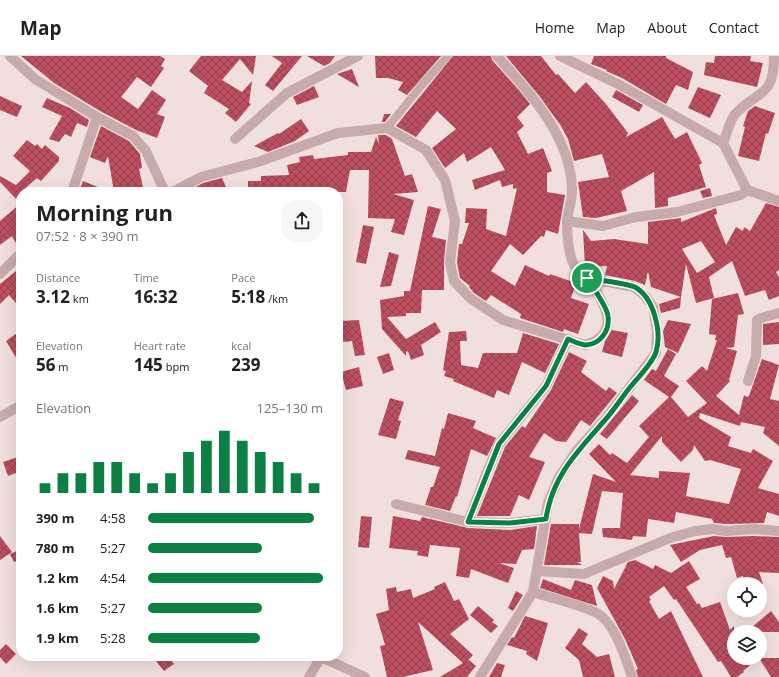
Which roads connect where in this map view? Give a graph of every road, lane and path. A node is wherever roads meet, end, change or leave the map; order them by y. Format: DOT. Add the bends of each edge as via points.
graph roads {
  1 [pos="10,56"];
  2 [pos="358,56"];
  3 [pos="448,56"];
  4 [pos="497,56"];
  5 [pos="560,56"];
  6 [pos="774,56"];
  7 [pos="97,117"];
  8 [pos="387,128"];
  9 [pos="235,139"];
  10 [pos="723,143"];
  11 [pos="74,187"];
  12 [pos="163,187"];
  13 [pos="182,187"];
  14 [pos="747,190"];
  15 [pos="779,202"];
  16 [pos="567,221"];
  17 [pos="16,258"];
  18 [pos="0,274"];
  19 [pos="587,278"];
  20 [pos="779,314"];
  21 [pos="568,339"];
  22 [pos="748,381"];
  23 [pos="16,408"];
  24 [pos="0,417"];
  25 [pos="396,504"];
  26 [pos="546,519"];
  27 [pos="468,522"];
  28 [pos="779,530"];
  29 [pos="537,571"];
  30 [pos="533,592"];
  31 [pos="319,661"];
  32 [pos="330,661"];
  33 [pos="310,677"];
  34 [pos="365,677"];
  35 [pos="480,677"];
  36 [pos="632,677"];
  1 -- 7 [label="street" via="35,79"];
  2 -- 9 [label="street" via="287,94"];
  3 -- 8 [label="street"];
  4 -- 16 [label="street" via="546,117 561,142 569,162 572,191"];
  5 -- 10 [label="street" via="620,85"];
  6 -- 10 [label="street" via="771,83 764,92 736,113"];
  7 -- 11 [label="street"];
  7 -- 12 [label="street" via="133,136 146,151"];
  8 -- 13 [label="street" via="338,133 258,162 201,177"];
  8 -- 21 [label="street" via="426,150 446,180 455,221 450,262 454,281 470,298 503,320"];
  10 -- 14 [label="street"];
  14 -- 15 [label="street"];
  14 -- 16 [label="street" via="741,195 676,212 636,217 603,226"];
  16 -- 19 [label="street" via="573,264"];
  17 -- 18 [label="street"];
  19 -- 21 [label="street" via="608,315 608,326 602,338 595,342 585,345"];
  19 -- 26 [label="street" via="634,287 645,296 653,307 657,331 656,352 606,418 577,450 559,477 548,503"];
  20 -- 22 [label="street" via="757,320 756,356"];
  21 -- 27 [label="street" via="546,386 499,444"];
  23 -- 24 [label="street"];
  25 -- 27 [label="street"];
  26 -- 27 [label="street" via="510,523"];
  26 -- 29 [label="street"];
  28 -- 29 [label="street" via="695,531 670,538 584,574"];
  29 -- 30 [label="street"];
  30 -- 35 [label="street"];
  30 -- 36 [label="street" via="599,614 614,631"];
  31 -- 33 [label="street"];
  32 -- 34 [label="street"];
}
